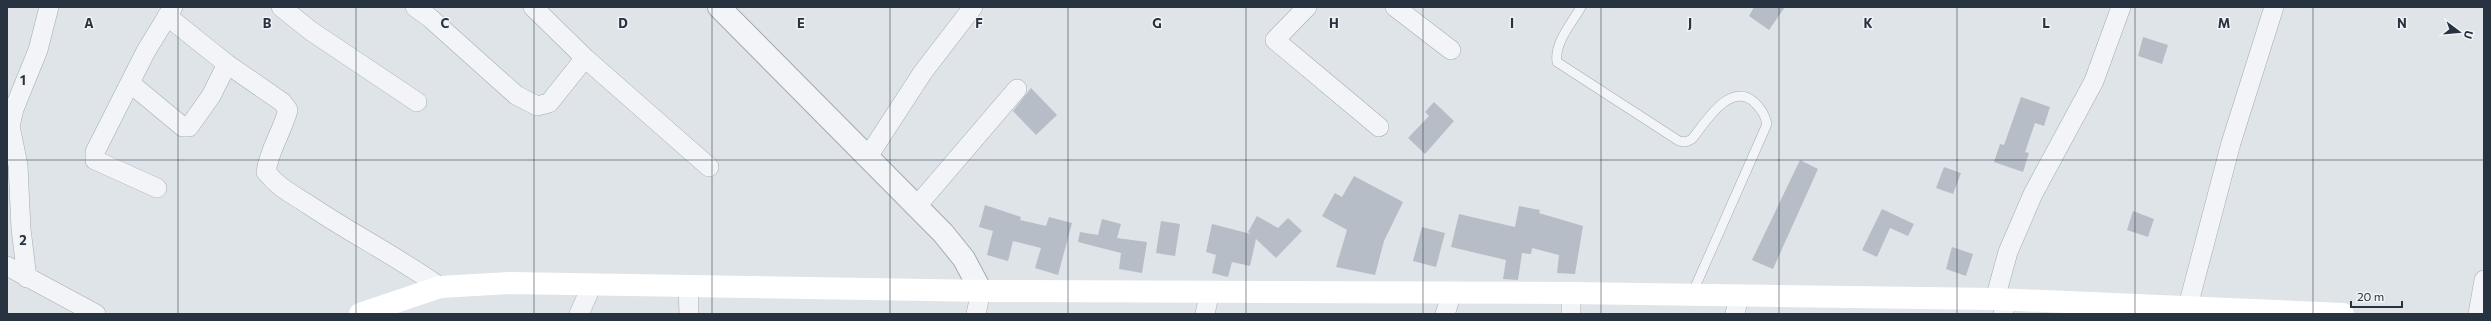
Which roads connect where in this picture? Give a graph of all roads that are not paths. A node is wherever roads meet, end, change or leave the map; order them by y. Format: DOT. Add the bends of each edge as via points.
graph roads {
  1 [pos="49,7"];
  2 [pos="281,7"];
  3 [pos="415,7"];
  4 [pos="533,7"];
  5 [pos="719,7"];
  6 [pos="973,7"];
  7 [pos="1308,7"];
  8 [pos="1395,7"];
  9 [pos="1581,7"];
  10 [pos="2121,7"];
  11 [pos="2274,7"];
  12 [pos="170,12"];
  13 [pos="1452,50"];
  14 [pos="585,58"];
  15 [pos="227,64"];
  16 [pos="130,83"];
  17 [pos="1017,89"];
  18 [pos="417,102"];
  19 [pos="1379,127"];
  20 [pos="867,158"];
  21 [pos="709,167"];
  22 [pos="157,188"];
  23 [pos="916,207"];
  24 [pos="7,266"];
  25 [pos="27,278"];
  26 [pos="2484,280"];
  27 [pos="592,285"];
  28 [pos="688,286"];
  29 [pos="440,287"];
  30 [pos="981,291"];
  31 [pos="1210,292"];
  32 [pos="1571,292"];
  33 [pos="1452,293"];
  34 [pos="1692,294"];
  35 [pos="1737,304"];
  36 [pos="2002,304"];
  37 [pos="2188,306"];
  38 [pos="2329,313"];
  39 [pos="96,314"];
  40 [pos="360,314"];
  41 [pos="580,314"];
  42 [pos="690,314"];
  43 [pos="976,314"];
  44 [pos="1205,314"];
  45 [pos="1445,314"];
  46 [pos="1571,314"];
  47 [pos="2478,314"];
  1 -- 25 [label="street" via="38,50 10,126 18,165"];
  2 -- 18 [label="street" via="311,31"];
  3 -- 14 [label="street" via="516,95 538,106 549,103"];
  4 -- 14 [label="street"];
  5 -- 20 [label="street"];
  6 -- 20 [label="street" via="922,72"];
  7 -- 19 [label="street" via="1275,40"];
  8 -- 13 [label="street"];
  9 -- 34 [label="lane" via="1559,44 1557,62 1679,141 1686,142 1692,139 1726,99 1738,96 1749,98 1764,113 1767,124"];
  10 -- 36 [label="street" via="2094,81 2033,194 2008,252"];
  11 -- 37 [label="street" via="2233,136"];
  12 -- 15 [label="street"];
  12 -- 16 [label="street"];
  14 -- 21 [label="street"];
  15 -- 16 [label="street" via="211,96 189,127 183,127"];
  15 -- 29 [label="street" via="282,102 288,110 283,128 267,161 266,172 278,186 342,227 400,259"];
  16 -- 22 [label="street" via="95,152 95,158"];
  17 -- 23 [label="street"];
  20 -- 23 [label="street"];
  23 -- 30 [label="street" via="964,259"];
  24 -- 25 [label="street"];
  25 -- 39 [label="street"];
  26 -- 47 [label="street"];
  27 -- 28 [label="main road"];
  27 -- 29 [label="main road" via="510,283"];
  27 -- 41 [label="street"];
  28 -- 30 [label="main road"];
  28 -- 42 [label="street"];
  29 -- 40 [label="main road"];
  30 -- 31 [label="main road"];
  30 -- 43 [label="street"];
  31 -- 33 [label="main road"];
  31 -- 44 [label="street"];
  32 -- 33 [label="main road"];
  32 -- 34 [label="main road"];
  32 -- 46 [label="street"];
  33 -- 45 [label="street"];
  34 -- 35 [label="main road"];
  35 -- 36 [label="main road"];
  36 -- 37 [label="main road"];
  37 -- 38 [label="main road"];
}
